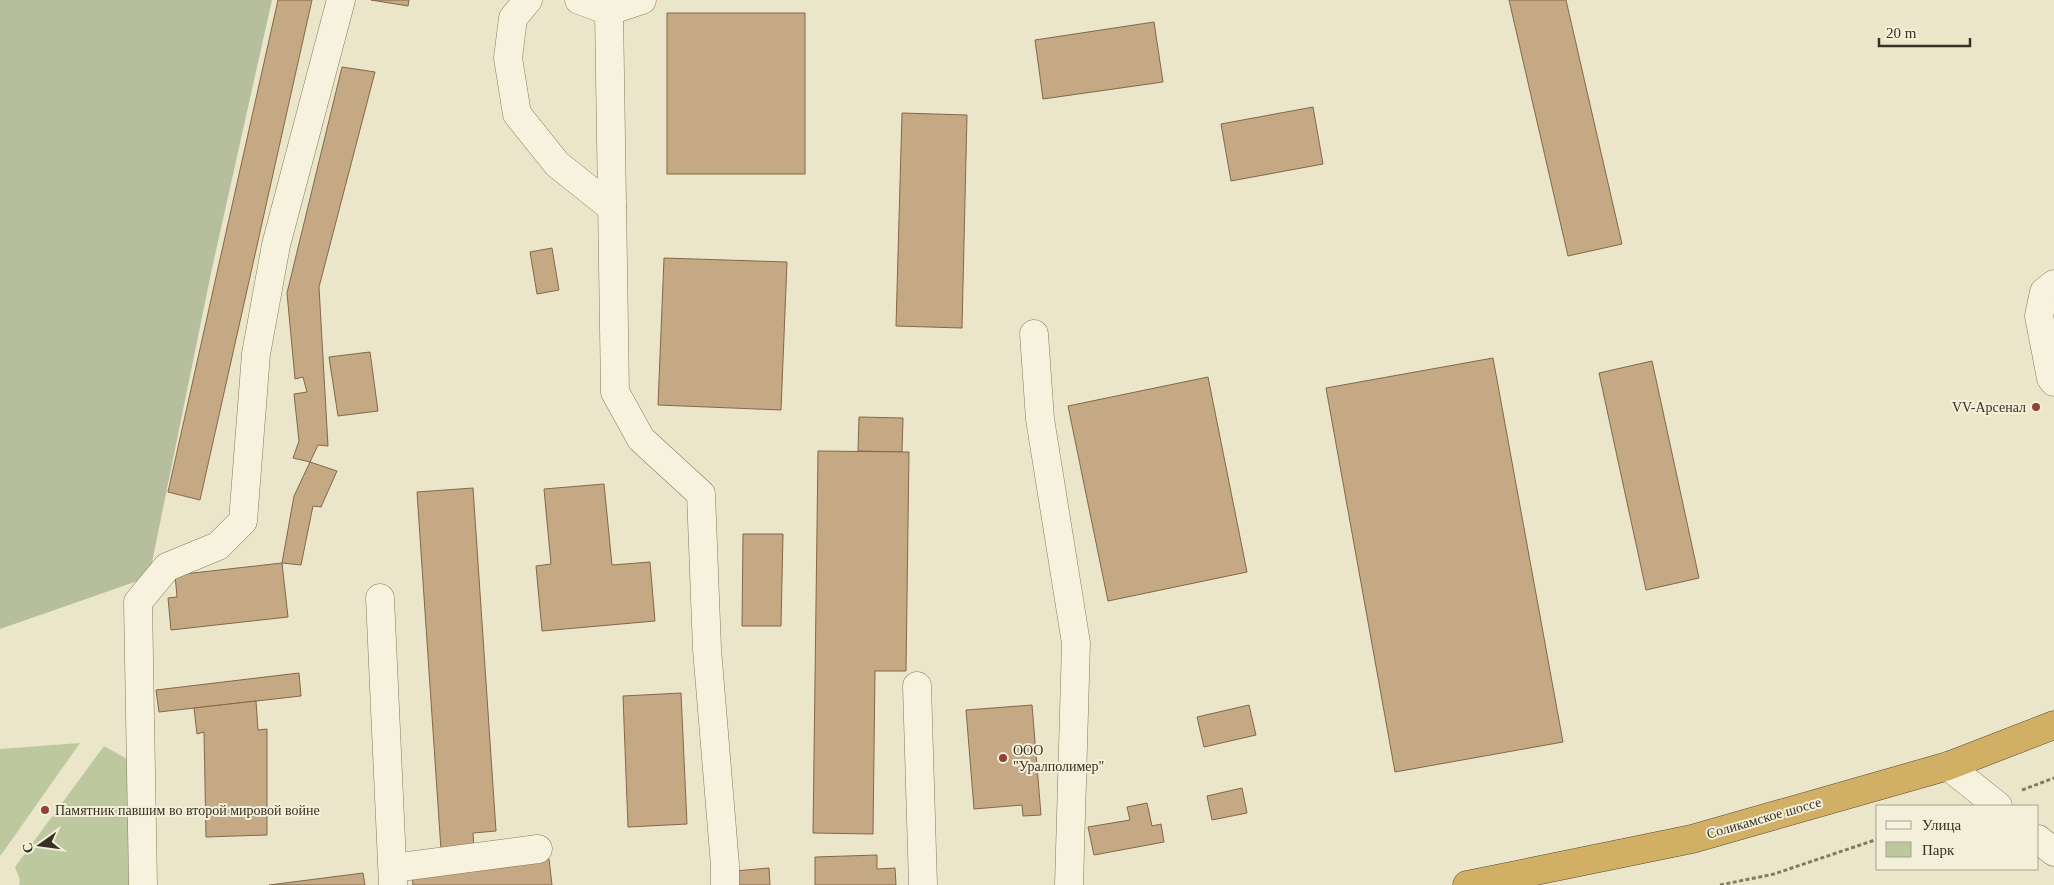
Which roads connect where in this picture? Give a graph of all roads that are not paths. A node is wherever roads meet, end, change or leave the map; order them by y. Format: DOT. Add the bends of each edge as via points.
graph roads {
  1 [pos="341,0"];
  2 [pos="528,0"];
  3 [pos="579,0"];
  4 [pos="642,0"];
  5 [pos="609,11"];
  6 [pos="612,208"];
  7 [pos="2054,284"];
  8 [pos="1034,334"];
  9 [pos="2054,382"];
  10 [pos="380,598"];
  11 [pos="917,686"];
  12 [pos="2054,725"];
  13 [pos="1948,766"];
  14 [pos="1997,805"];
  15 [pos="2039,840"];
  16 [pos="538,849"];
  17 [pos="2054,852"];
  18 [pos="393,876"];
  19 [pos="143,885"];
  20 [pos="725,885"];
  21 [pos="923,885"];
  22 [pos="1070,885"];
  23 [pos="1467,885"];
  1 -- 19 [label="lane" via="273,264 256,354 243,520 218,546 166,566 138,602"];
  2 -- 6 [label="lane" via="512,18 508,58 517,114 557,164"];
  3 -- 5 [label="lane"];
  4 -- 5 [label="lane"];
  5 -- 6 [label="lane"];
  6 -- 20 [label="lane" via="615,392 641,439 701,494 707,649"];
  7 -- 9 [label="lane" via="2044,292 2039,316"];
  8 -- 22 [label="lane" via="1040,419 1076,643"];
  10 -- 18 [label="lane"];
  11 -- 21 [label="lane"];
  12 -- 13 [label="highway, Соликамское шоссе"];
  13 -- 14 [label="lane"];
  13 -- 23 [label="highway, Соликамское шоссе" via="1692,839"];
  15 -- 17 [label="lane"];
  16 -- 18 [label="lane"];
}
